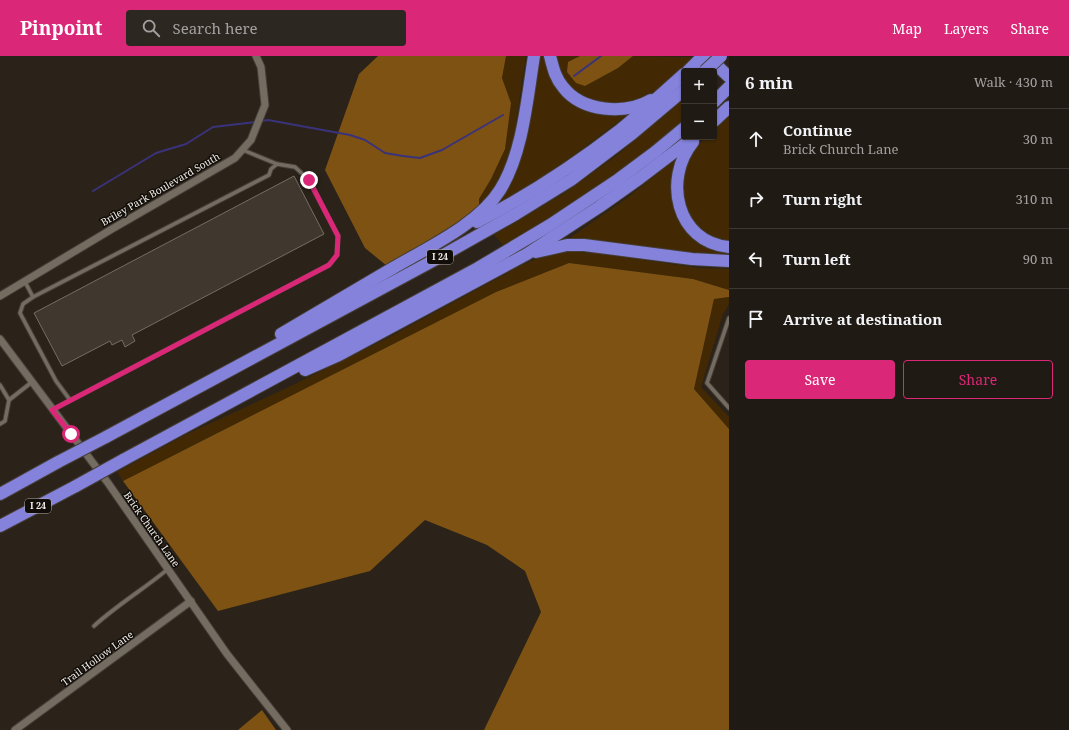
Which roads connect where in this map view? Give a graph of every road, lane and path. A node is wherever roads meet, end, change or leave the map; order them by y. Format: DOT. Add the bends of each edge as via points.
graph roads {
  1 [pos="256,56"];
  2 [pos="534,56"];
  3 [pos="550,56"];
  4 [pos="703,56"];
  5 [pos="707,56"];
  6 [pos="721,56"];
  7 [pos="726,56"];
  8 [pos="729,58"];
  9 [pos="691,68"];
  10 [pos="708,68"];
  11 [pos="681,77"];
  12 [pos="729,77"];
  13 [pos="729,87"];
  14 [pos="665,91"];
  15 [pos="681,93"];
  16 [pos="717,99"];
  17 [pos="729,107"];
  18 [pos="717,118"];
  19 [pos="681,130"];
  20 [pos="690,140"];
  21 [pos="696,140"];
  22 [pos="243,150"];
  23 [pos="277,164"];
  24 [pos="431,246"];
  25 [pos="729,248"];
  26 [pos="527,254"];
  27 [pos="729,261"];
  28 [pos="25,281"];
  29 [pos="0,296"];
  30 [pos="33,297"];
  31 [pos="729,318"];
  32 [pos="0,339"];
  33 [pos="32,382"];
  34 [pos="0,385"];
  35 [pos="5,394"];
  36 [pos="0,397"];
  37 [pos="178,398"];
  38 [pos="9,400"];
  39 [pos="70,400"];
  40 [pos="729,408"];
  41 [pos="52,410"];
  42 [pos="216,410"];
  43 [pos="0,424"];
  44 [pos="0,494"];
  45 [pos="0,526"];
  46 [pos="168,569"];
  47 [pos="191,601"];
  48 [pos="94,626"];
  49 [pos="15,730"];
  50 [pos="287,730"];
  1 -- 22 [label="street, Briley Park Boulevard South" via="261,67 265,105 251,140"];
  2 -- 24 [label="highway" via="519,143 500,190 479,214"];
  3 -- 14 [label="highway" via="554,74 563,88 577,100 594,107 627,109 644,104"];
  4 -- 9 [label="highway"];
  5 -- 12 [label="highway"];
  6 -- 10 [label="highway, bridge"];
  7 -- 8 [label="highway"];
  11 -- 14 [label="highway"];
  13 -- 16 [label="highway"];
  14 -- 24 [label="highway" via="619,131 554,177 510,204"];
  15 -- 37 [label="highway, I 24" via="634,133 583,171 516,214"];
  17 -- 18 [label="highway"];
  19 -- 42 [label="highway, I 24" via="616,181 550,226 478,268"];
  20 -- 26 [label="highway" via="605,203"];
  21 -- 25 [label="highway" via="680,165 677,183 678,202 686,222 693,231 714,244"];
  22 -- 23 [label="lane"];
  22 -- 28 [label="street, Briley Park Boulevard South" via="235,158"];
  23 -- 30 [label="lane" via="270,175"];
  23 -- 39 [label="lane" via="295,167 309,180 338,236 337,255 329,265"];
  24 -- 37 [label="highway" via="235,360"];
  26 -- 27 [label="highway" via="566,245 584,245 692,259"];
  26 -- 42 [label="highway" via="339,355"];
  28 -- 29 [label="street, Briley Park Boulevard South"];
  28 -- 30 [label="lane"];
  30 -- 39 [label="lane" via="23,304 20,313 56,381"];
  31 -- 40 [label="lane" via="707,383"];
  32 -- 33 [label="street, Brick Church Lane"];
  33 -- 38 [label="lane"];
  33 -- 41 [label="street, Brick Church Lane"];
  34 -- 35 [label="lane"];
  35 -- 36 [label="lane"];
  35 -- 38 [label="lane"];
  37 -- 44 [label="highway, I 24, bridge"];
  38 -- 43 [label="lane" via="5,421"];
  39 -- 41 [label="lane"];
  41 -- 46 [label="street, Brick Church Lane" via="108,483"];
  42 -- 45 [label="highway, I 24, bridge"];
  46 -- 47 [label="street, Brick Church Lane"];
  46 -- 48 [label="lane"];
  47 -- 49 [label="street, Trail Hollow Lane"];
  47 -- 50 [label="street, Brick Church Lane" via="227,654"];
}
